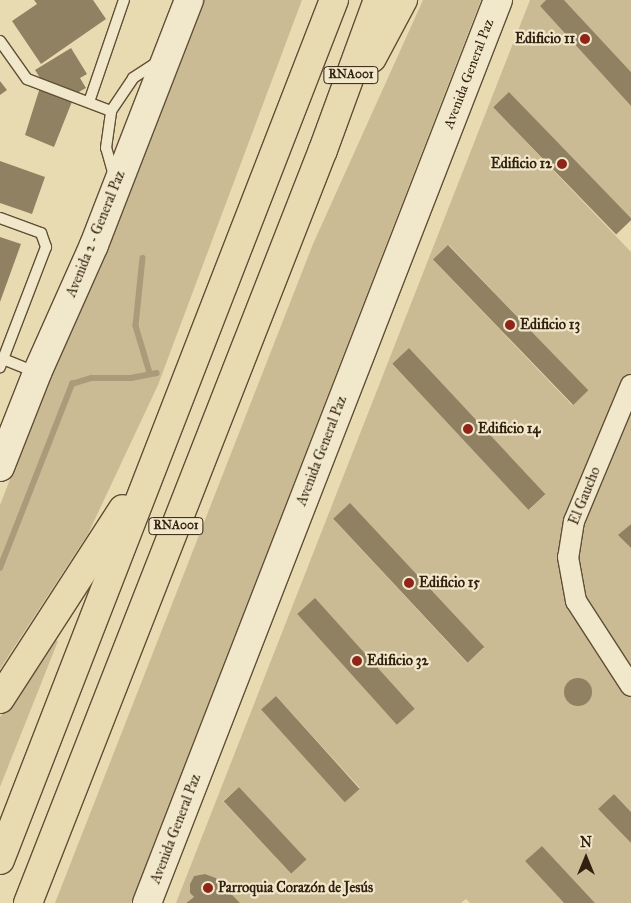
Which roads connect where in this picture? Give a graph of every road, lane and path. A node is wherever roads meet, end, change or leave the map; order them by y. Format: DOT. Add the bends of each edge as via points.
graph roads {
  1 [pos="124,0"];
  2 [pos="189,0"];
  3 [pos="334,0"];
  4 [pos="378,0"];
  5 [pos="403,0"];
  6 [pos="498,0"];
  7 [pos="0,41"];
  8 [pos="166,58"];
  9 [pos="89,102"];
  10 [pos="111,111"];
  11 [pos="323,150"];
  12 [pos="118,185"];
  13 [pos="0,218"];
  14 [pos="2,363"];
  15 [pos="37,373"];
  16 [pos="631,385"];
  17 [pos="158,453"];
  18 [pos="0,467"];
  19 [pos="631,686"];
  20 [pos="0,699"];
  21 [pos="0,860"];
  22 [pos="28,903"];
  23 [pos="147,903"];
  1 -- 9 [label="lane"];
  2 -- 8 [label="street, Avenida 2 - General Paz"];
  3 -- 17 [label="highway, RNA001"];
  4 -- 11 [label="highway, RNA001"];
  5 -- 11 [label="highway"];
  6 -- 23 [label="street, Avenida General Paz"];
  7 -- 9 [label="lane" via="27,79"];
  8 -- 10 [label="lane" via="133,78"];
  8 -- 12 [label="street, Avenida 2 - General Paz"];
  9 -- 10 [label="lane"];
  10 -- 12 [label="lane" via="106,148"];
  11 -- 22 [label="highway, RNA001"];
  12 -- 15 [label="street, Avenida 2 - General Paz"];
  13 -- 14 [label="lane" via="41,233 46,247"];
  14 -- 15 [label="lane"];
  15 -- 18 [label="street, Avenida 2 - General Paz"];
  16 -- 19 [label="street, El Gaucho" via="574,521 568,557 576,601"];
  17 -- 20 [label="highway"];
  17 -- 21 [label="highway, RNA001"];
}
